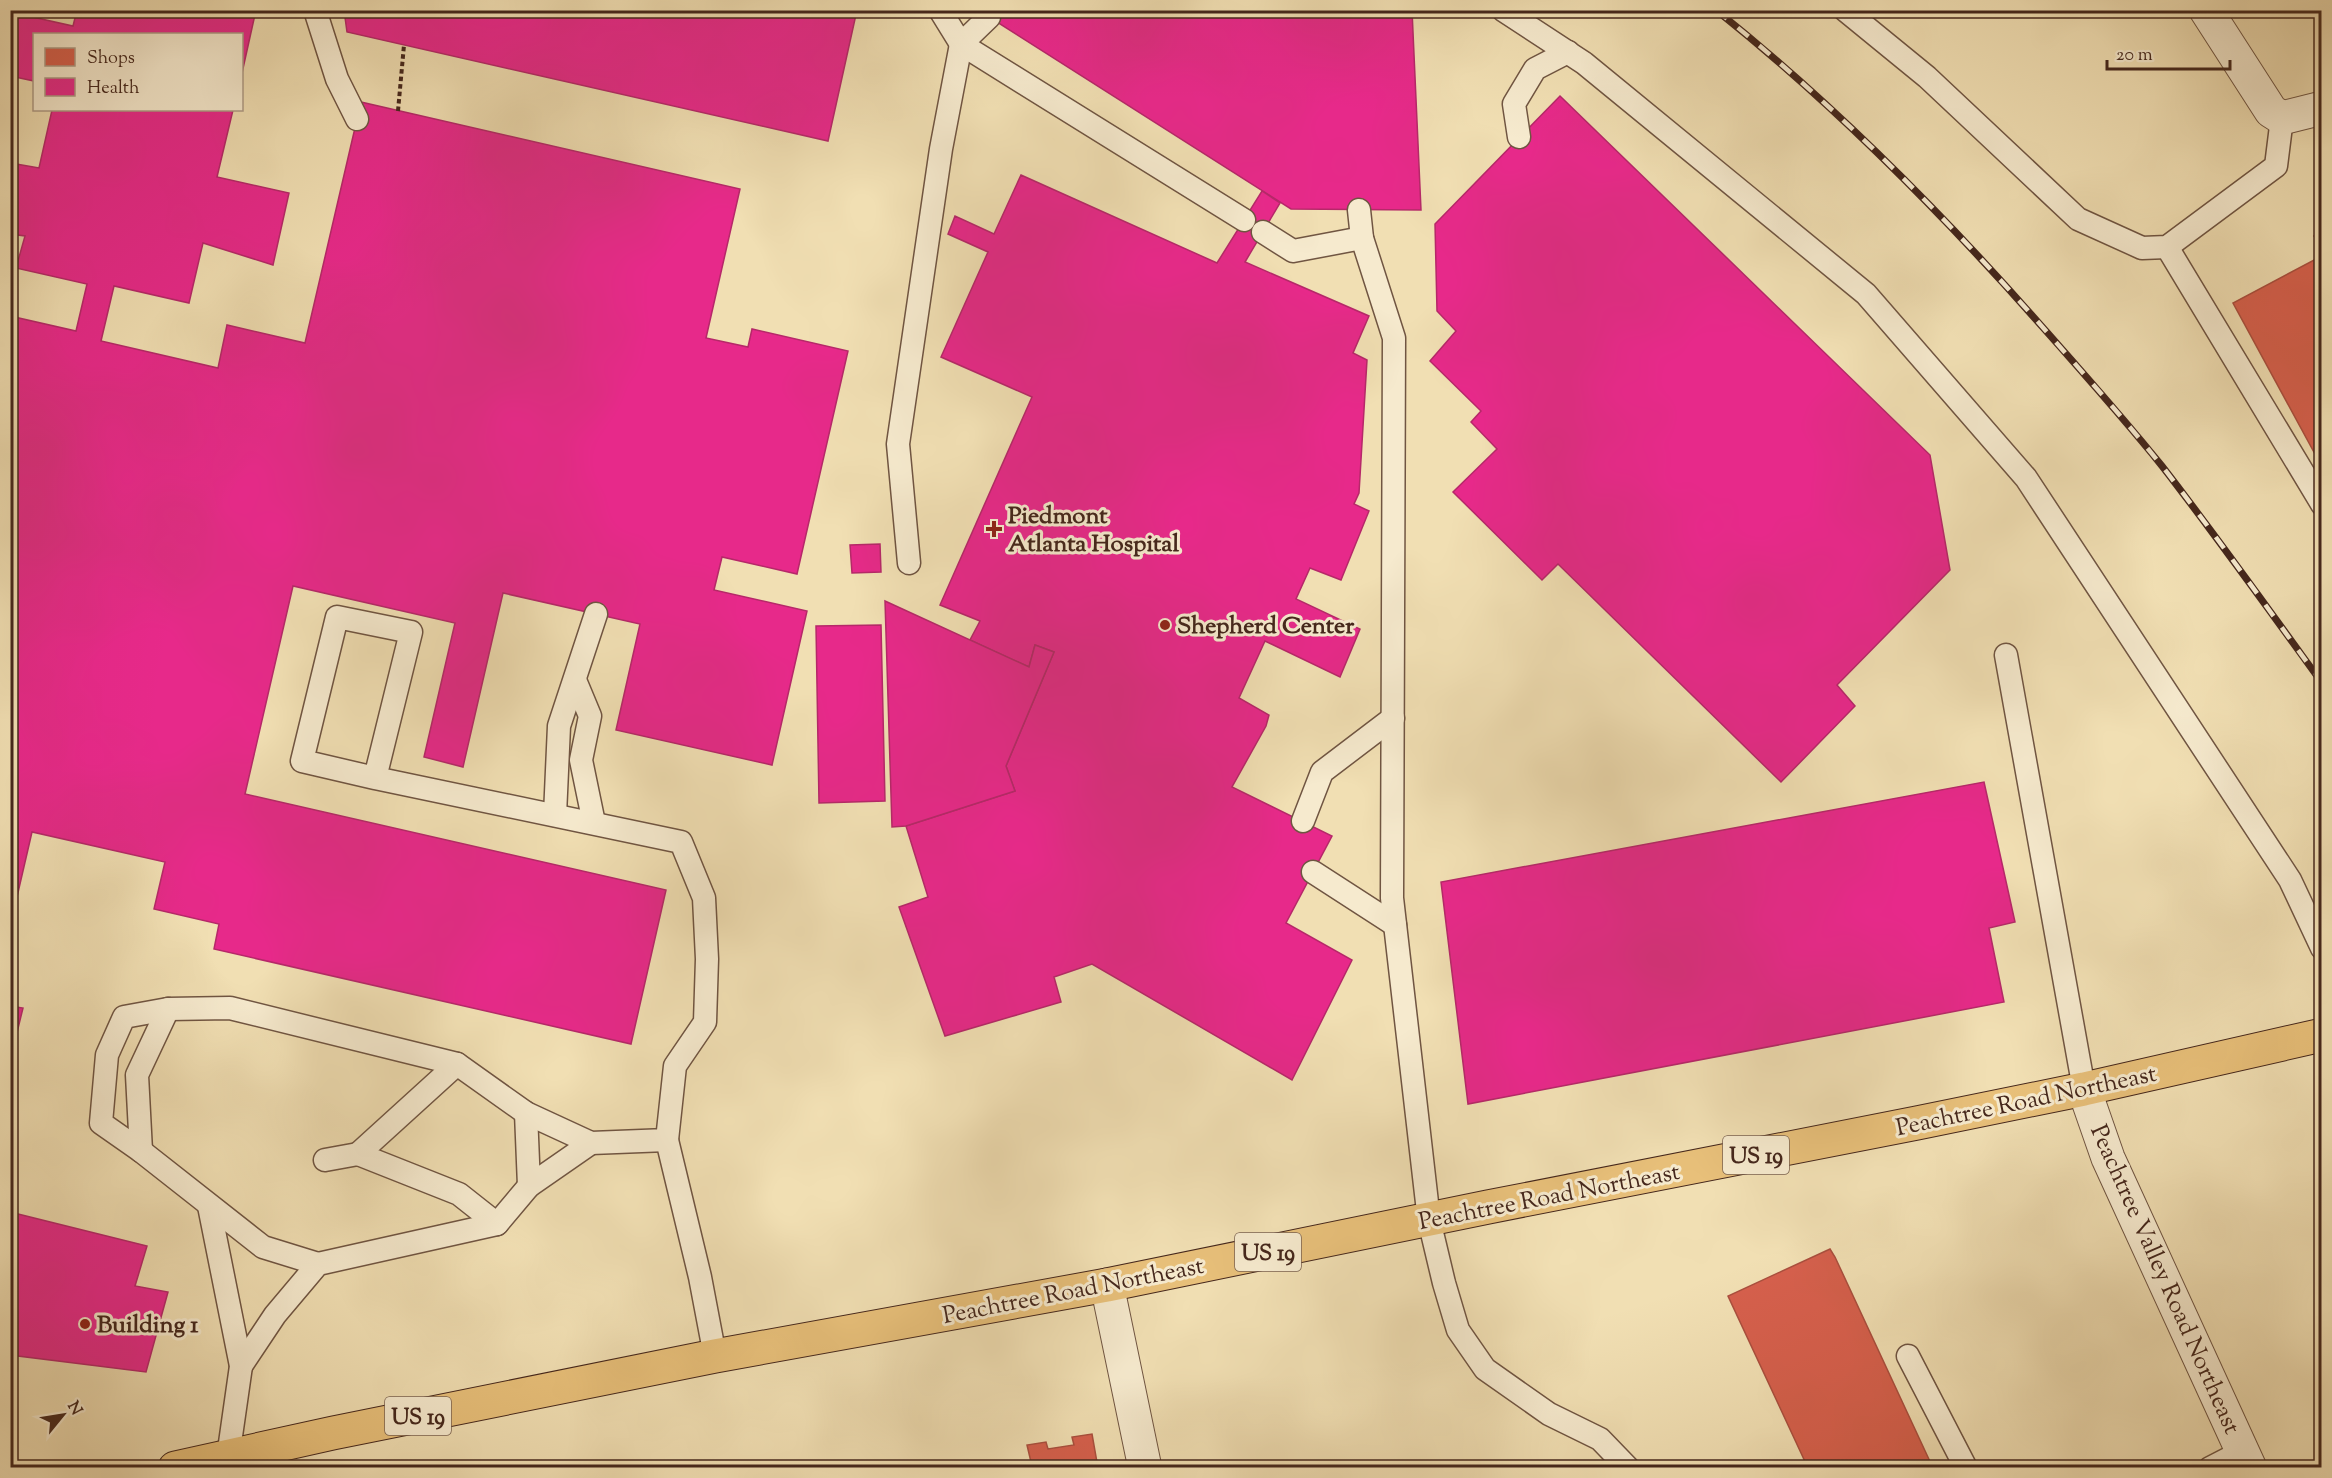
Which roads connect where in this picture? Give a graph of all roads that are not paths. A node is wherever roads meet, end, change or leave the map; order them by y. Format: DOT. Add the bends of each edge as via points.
graph roads {
  1 [pos="315,10"];
  2 [pos="940,10"];
  3 [pos="1503,10"];
  4 [pos="1845,10"];
  5 [pos="2206,10"];
  6 [pos="989,17"];
  7 [pos="961,44"];
  8 [pos="1568,52"];
  9 [pos="2322,108"];
  10 [pos="2282,118"];
  11 [pos="357,119"];
  12 [pos="1519,138"];
  13 [pos="1359,210"];
  14 [pos="1244,220"];
  15 [pos="1263,232"];
  16 [pos="1362,238"];
  17 [pos="2167,247"];
  18 [pos="2322,504"];
  19 [pos="909,563"];
  20 [pos="596,615"];
  21 [pos="2006,656"];
  22 [pos="575,680"];
  23 [pos="1393,718"];
  24 [pos="375,778"];
  25 [pos="555,815"];
  26 [pos="1303,821"];
  27 [pos="594,824"];
  28 [pos="1313,872"];
  29 [pos="1395,925"];
  30 [pos="2322,948"];
  31 [pos="168,1009"];
  32 [pos="2322,1035"];
  33 [pos="457,1064"];
  34 [pos="2084,1089"];
  35 [pos="526,1113"];
  36 [pos="667,1140"];
  37 [pos="591,1143"];
  38 [pos="141,1151"];
  39 [pos="358,1154"];
  40 [pos="325,1160"];
  41 [pos="529,1186"];
  42 [pos="209,1206"];
  43 [pos="1429,1220"];
  44 [pos="497,1224"];
  45 [pos="318,1263"];
  46 [pos="1107,1285"];
  47 [pos="715,1356"];
  48 [pos="1908,1356"];
  49 [pos="241,1366"];
  50 [pos="2247,1459"];
  51 [pos="229,1462"];
  52 [pos="175,1467"];
  53 [pos="1145,1467"];
  54 [pos="1628,1467"];
  55 [pos="1966,1467"];
  56 [pos="2210,1467"];
  1 -- 11 [label="lane" via="337,79"];
  2 -- 7 [label="lane"];
  3 -- 8 [label="lane"];
  4 -- 17 [label="lane" via="1927,78 2078,219 2142,248"];
  5 -- 10 [label="street" via="2271,111"];
  6 -- 7 [label="lane"];
  7 -- 14 [label="lane"];
  7 -- 19 [label="lane" via="941,149 898,444"];
  8 -- 12 [label="lane" via="1534,69 1514,104"];
  8 -- 30 [label="lane" via="1866,294 2026,478 2290,880"];
  9 -- 10 [label="street"];
  10 -- 17 [label="lane" via="2276,166"];
  13 -- 16 [label="lane"];
  15 -- 16 [label="lane" via="1293,251"];
  16 -- 23 [label="lane" via="1394,338"];
  17 -- 18 [label="lane"];
  20 -- 22 [label="lane"];
  21 -- 34 [label="lane"];
  22 -- 25 [label="lane" via="559,726"];
  22 -- 27 [label="lane" via="590,716 581,760"];
  23 -- 26 [label="lane" via="1322,772"];
  23 -- 29 [label="lane"];
  24 -- 24 [label="lane" via="411,632 337,617 302,761"];
  24 -- 25 [label="lane"];
  25 -- 27 [label="lane"];
  27 -- 36 [label="lane" via="681,842 704,898 705,1022 675,1066"];
  28 -- 29 [label="lane"];
  29 -- 43 [label="lane"];
  31 -- 33 [label="lane" via="230,1008"];
  31 -- 38 [label="lane" via="137,1075"];
  31 -- 38 [label="lane" via="124,1017 107,1055 101,1123"];
  32 -- 34 [label="highway, Peachtree Road Northeast / US 19"];
  33 -- 35 [label="lane"];
  33 -- 39 [label="lane"];
  34 -- 43 [label="highway, Peachtree Road Northeast / US 19"];
  34 -- 50 [label="street, Peachtree Valley Road Northeast" via="2108,1158"];
  35 -- 37 [label="lane"];
  35 -- 41 [label="lane"];
  36 -- 37 [label="lane"];
  36 -- 47 [label="lane"];
  37 -- 41 [label="lane"];
  38 -- 42 [label="lane"];
  39 -- 40 [label="lane"];
  39 -- 44 [label="lane" via="459,1194"];
  41 -- 44 [label="lane"];
  42 -- 45 [label="lane" via="263,1247"];
  42 -- 49 [label="lane"];
  43 -- 46 [label="highway, Peachtree Road Northeast / US 19"];
  43 -- 54 [label="lane" via="1458,1330 1485,1369 1549,1414 1600,1439"];
  44 -- 45 [label="lane"];
  45 -- 49 [label="lane"];
  46 -- 47 [label="highway, Peachtree Road Northeast / US 19"];
  46 -- 53 [label="street"];
  47 -- 51 [label="highway, Peachtree Road Northeast / US 19" via="333,1433"];
  48 -- 55 [label="lane"];
  49 -- 51 [label="lane"];
  50 -- 56 [label="lane"];
  51 -- 52 [label="highway, Peachtree Road Northeast / US 19"];
}
